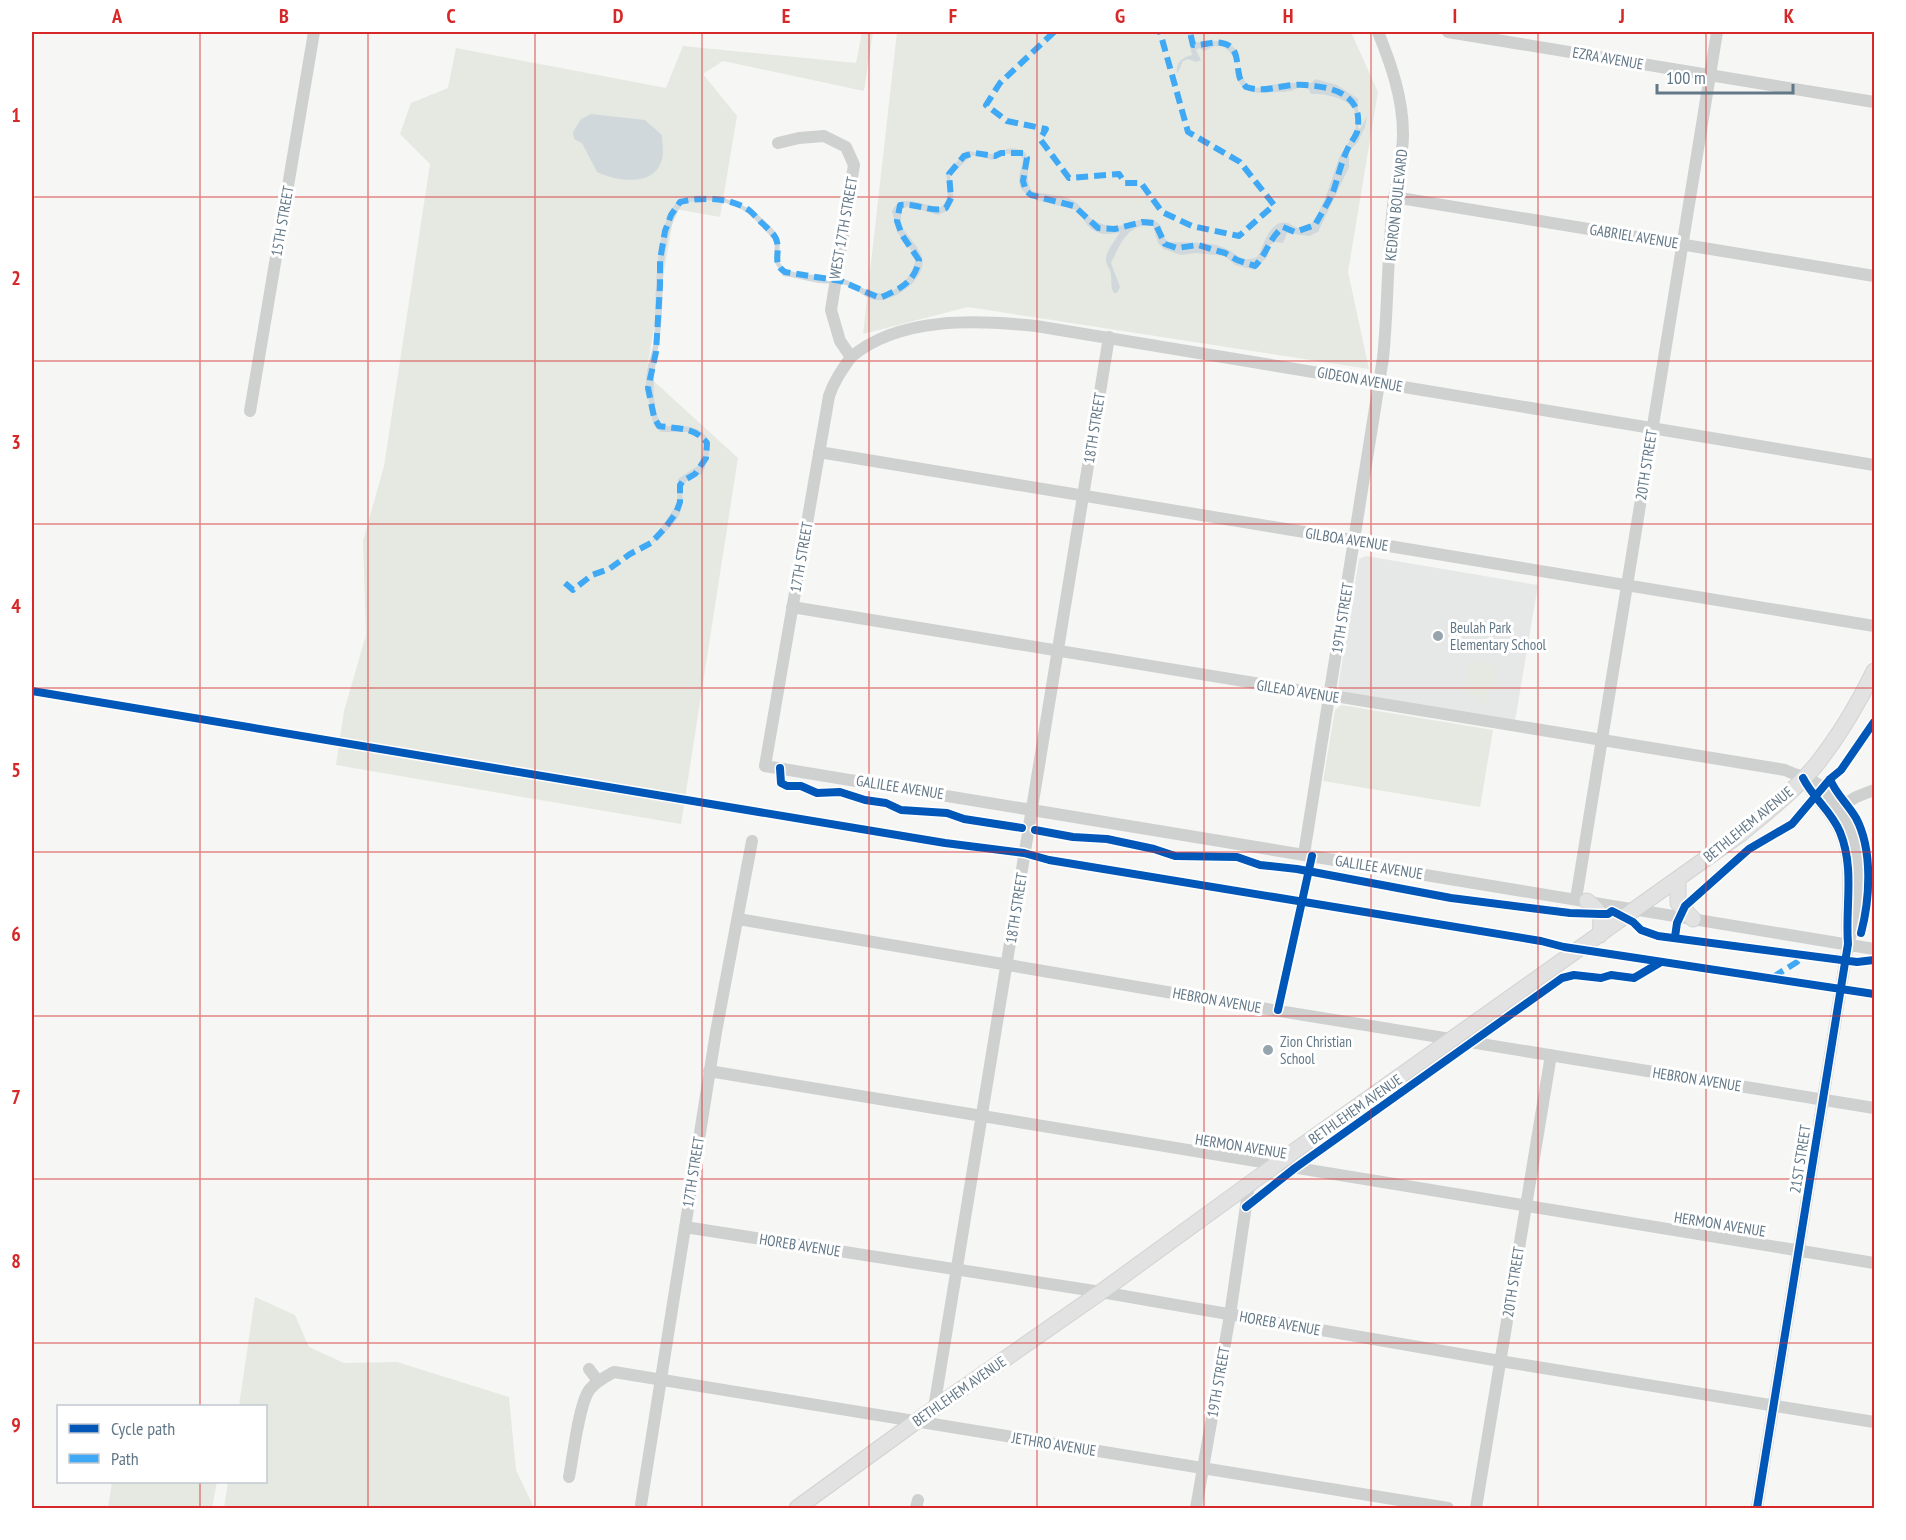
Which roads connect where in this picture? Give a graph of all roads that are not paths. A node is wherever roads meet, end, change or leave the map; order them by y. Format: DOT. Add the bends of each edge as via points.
graph roads {
  1 [pos="314,32"];
  2 [pos="1378,32"];
  3 [pos="1448,32"];
  4 [pos="1717,32"];
  5 [pos="1710,75"];
  6 [pos="1875,102"];
  7 [pos="778,143"];
  8 [pos="1394,197"];
  9 [pos="1682,244"];
  10 [pos="1875,276"];
  11 [pos="1109,337"];
  12 [pos="851,357"];
  13 [pos="1379,382"];
  14 [pos="250,411"];
  15 [pos="1652,428"];
  16 [pos="819,452"];
  17 [pos="1875,465"];
  18 [pos="1083,495"];
  19 [pos="1354,540"];
  20 [pos="1627,585"];
  21 [pos="792,607"];
  22 [pos="1875,626"];
  23 [pos="1058,651"];
  24 [pos="1875,671"];
  25 [pos="1329,696"];
  26 [pos="1601,741"];
  27 [pos="813,773"];
  28 [pos="1803,778"];
  29 [pos="1875,790"];
  30 [pos="1032,809"];
  31 [pos="1835,812"];
  32 [pos="752,841"];
  33 [pos="1304,854"];
  34 [pos="1678,879"];
  35 [pos="1581,900"];
  36 [pos="1635,910"];
  37 [pos="738,919"];
  38 [pos="1693,919"];
  39 [pos="1600,935"];
  40 [pos="1848,944"];
  41 [pos="1875,949"];
  42 [pos="1006,964"];
  43 [pos="1454,1039"];
  44 [pos="1551,1055"];
  45 [pos="710,1071"];
  46 [pos="1823,1099"];
  47 [pos="1875,1108"];
  48 [pos="982,1117"];
  49 [pos="1277,1165"];
  50 [pos="1249,1185"];
  51 [pos="1526,1206"];
  52 [pos="685,1227"];
  53 [pos="1799,1251"];
  54 [pos="1875,1263"];
  55 [pos="957,1269"];
  56 [pos="1101,1292"];
  57 [pos="1230,1315"];
  58 [pos="1500,1361"];
  59 [pos="589,1369"];
  60 [pos="598,1381"];
  61 [pos="660,1381"];
  62 [pos="1774,1406"];
  63 [pos="934,1408"];
  64 [pos="916,1422"];
  65 [pos="1875,1422"];
  66 [pos="1202,1468"];
  67 [pos="569,1477"];
  68 [pos="640,1505"];
  69 [pos="797,1509"];
  70 [pos="1196,1509"];
  71 [pos="1448,1509"];
  72 [pos="1476,1509"];
  73 [pos="1757,1509"];
  1 -- 14 [label="street, 15TH STREET"];
  2 -- 8 [label="street, KEDRON BOULEVARD" via="1396,80 1402,111 1402,144"];
  3 -- 5 [label="street, EZRA AVENUE"];
  4 -- 5 [label="street, 20TH STREET"];
  5 -- 6 [label="street, EZRA AVENUE"];
  5 -- 9 [label="street, 20TH STREET"];
  7 -- 12 [label="street, WEST 17TH STREET" via="824,136 846,147 854,165 831,310 840,341"];
  8 -- 9 [label="street, GABRIEL AVENUE"];
  8 -- 13 [label="street, KEDRON BOULEVARD" via="1387,322"];
  9 -- 10 [label="street, GABRIEL AVENUE"];
  9 -- 15 [label="street, 20TH STREET"];
  11 -- 12 [label="street, GIDEON AVENUE" via="997,322 941,324 878,340"];
  11 -- 13 [label="street, GIDEON AVENUE"];
  11 -- 18 [label="street, 18TH STREET"];
  12 -- 16 [label="street, 17TH STREET" via="833,385"];
  13 -- 15 [label="street, GIDEON AVENUE"];
  13 -- 19 [label="street, 19TH STREET"];
  15 -- 17 [label="street, GIDEON AVENUE"];
  15 -- 20 [label="street, 20TH STREET"];
  16 -- 18 [label="street, GILBOA AVENUE"];
  16 -- 21 [label="street, 17TH STREET"];
  18 -- 19 [label="street, GILBOA AVENUE"];
  18 -- 23 [label="street, 18TH STREET"];
  19 -- 20 [label="street, GILBOA AVENUE"];
  19 -- 25 [label="street, 19TH STREET"];
  20 -- 22 [label="street, GILBOA AVENUE"];
  20 -- 26 [label="street, 20TH STREET"];
  21 -- 23 [label="street, GILEAD AVENUE"];
  21 -- 27 [label="street, 17TH STREET" via="765,766"];
  23 -- 25 [label="street, GILEAD AVENUE"];
  23 -- 30 [label="street, 18TH STREET"];
  24 -- 28 [label="main road, BETHLEHEM AVENUE" via="1838,736"];
  25 -- 26 [label="street, GILEAD AVENUE"];
  25 -- 33 [label="street, 19TH STREET"];
  26 -- 28 [label="street, GILEAD AVENUE" via="1785,770"];
  26 -- 35 [label="street, 20TH STREET"];
  27 -- 30 [label="street, GALILEE AVENUE"];
  28 -- 31 [label="street" via="1810,792"];
  28 -- 34 [label="main road, BETHLEHEM AVENUE" via="1742,833"];
  29 -- 31 [label="street" via="1856,797"];
  30 -- 33 [label="street, GALILEE AVENUE"];
  30 -- 42 [label="street, 18TH STREET"];
  31 -- 40 [label="street, 21ST STREET" via="1850,825 1858,859 1856,924"];
  32 -- 37 [label="street, 17TH STREET"];
  33 -- 35 [label="street, GALILEE AVENUE"];
  34 -- 36 [label="main road, BETHLEHEM AVENUE"];
  34 -- 38 [label="main road" via="1678,903"];
  35 -- 36 [label="street, GALILEE AVENUE"];
  35 -- 39 [label="main road" via="1598,909"];
  36 -- 38 [label="street, GALILEE AVENUE"];
  36 -- 39 [label="main road, BETHLEHEM AVENUE"];
  37 -- 42 [label="street, HEBRON AVENUE"];
  37 -- 45 [label="street, 17TH STREET"];
  38 -- 40 [label="street, GALILEE AVENUE"];
  39 -- 43 [label="main road, BETHLEHEM AVENUE"];
  40 -- 41 [label="street, GALILEE AVENUE"];
  40 -- 46 [label="street, 21ST STREET"];
  42 -- 43 [label="street, HEBRON AVENUE"];
  42 -- 48 [label="street, 18TH STREET"];
  43 -- 44 [label="street, HEBRON AVENUE"];
  43 -- 49 [label="main road, BETHLEHEM AVENUE"];
  44 -- 46 [label="street, HEBRON AVENUE"];
  44 -- 51 [label="street, 20TH STREET"];
  45 -- 48 [label="street, HERMON AVENUE"];
  45 -- 52 [label="street, 17TH STREET"];
  46 -- 47 [label="street, HEBRON AVENUE"];
  46 -- 53 [label="street, 21ST STREET"];
  48 -- 49 [label="street, HERMON AVENUE"];
  48 -- 55 [label="street, 18TH STREET"];
  49 -- 50 [label="main road, BETHLEHEM AVENUE"];
  49 -- 51 [label="street, HERMON AVENUE"];
  50 -- 56 [label="main road, BETHLEHEM AVENUE"];
  50 -- 57 [label="street, 19TH STREET"];
  51 -- 53 [label="street, HERMON AVENUE"];
  51 -- 58 [label="street, 20TH STREET"];
  52 -- 55 [label="street, HOREB AVENUE"];
  52 -- 61 [label="street, 17TH STREET"];
  53 -- 54 [label="street, HERMON AVENUE"];
  53 -- 62 [label="street, 21ST STREET"];
  55 -- 56 [label="street, HOREB AVENUE"];
  55 -- 63 [label="street, 18TH STREET"];
  56 -- 57 [label="street, HOREB AVENUE"];
  56 -- 63 [label="main road, BETHLEHEM AVENUE"];
  57 -- 58 [label="street, HOREB AVENUE"];
  57 -- 66 [label="street, 19TH STREET"];
  58 -- 62 [label="street, HOREB AVENUE"];
  58 -- 72 [label="street, 20TH STREET"];
  59 -- 60 [label="street"];
  60 -- 61 [label="street, JETHRO AVENUE" via="614,1372"];
  60 -- 67 [label="street" via="583,1404"];
  61 -- 64 [label="street, JETHRO AVENUE"];
  61 -- 68 [label="street, 17TH STREET"];
  62 -- 65 [label="street, HOREB AVENUE"];
  62 -- 73 [label="street, 21ST STREET"];
  63 -- 64 [label="main road, BETHLEHEM AVENUE"];
  64 -- 66 [label="street, JETHRO AVENUE"];
  64 -- 69 [label="main road, BETHLEHEM AVENUE"];
  66 -- 70 [label="street, 19TH STREET"];
  66 -- 71 [label="street, JETHRO AVENUE"];
}
